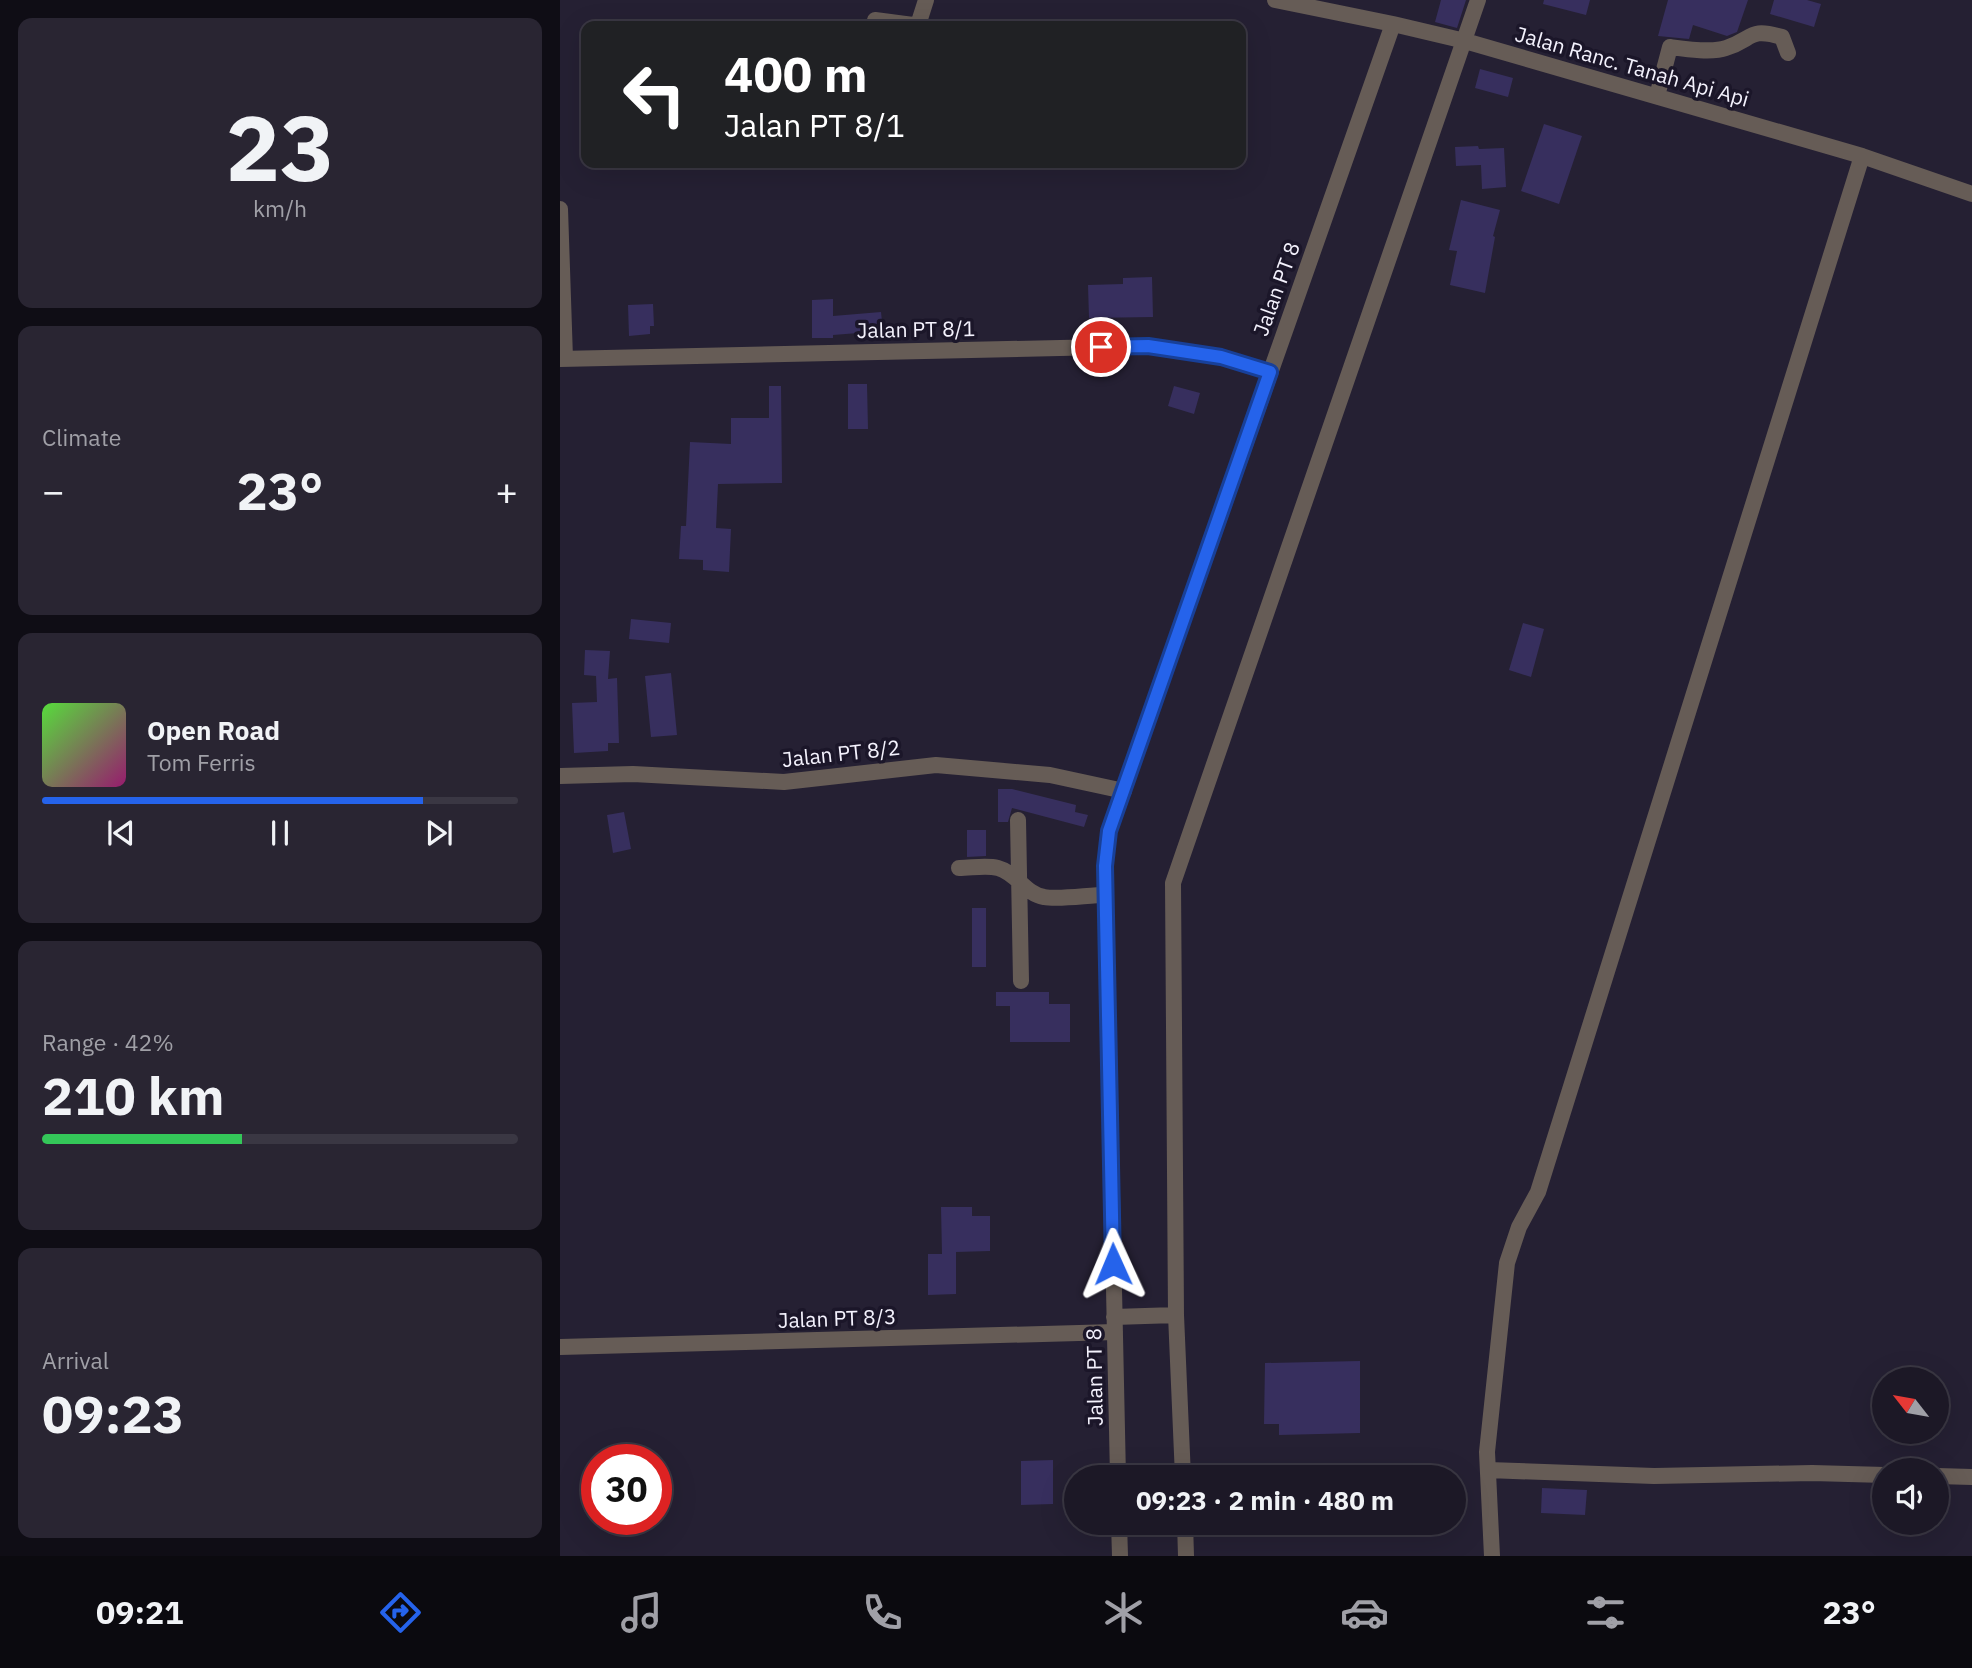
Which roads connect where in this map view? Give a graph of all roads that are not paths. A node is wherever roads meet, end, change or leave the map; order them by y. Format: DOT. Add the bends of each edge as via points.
graph roads {
  1 [pos="926,0"];
  2 [pos="1275,0"];
  3 [pos="1478,0"];
  4 [pos="875,20"];
  5 [pos="882,21"];
  6 [pos="919,21"];
  7 [pos="1393,24"];
  8 [pos="1465,41"];
  9 [pos="1788,53"];
  10 [pos="1657,96"];
  11 [pos="1862,156"];
  12 [pos="1972,194"];
  13 [pos="560,209"];
  14 [pos="563,358"];
  15 [pos="1270,372"];
  16 [pos="560,776"];
  17 [pos="1124,791"];
  18 [pos="1018,820"];
  19 [pos="960,868"];
  20 [pos="1019,881"];
  21 [pos="1105,895"];
  22 [pos="1021,981"];
  23 [pos="1168,1316"];
  24 [pos="1120,1322"];
  25 [pos="560,1347"];
  26 [pos="1118,1465"];
  27 [pos="1182,1465"];
  28 [pos="1488,1470"];
  29 [pos="1872,1475"];
  30 [pos="1949,1476"];
  31 [pos="1972,1477"];
  32 [pos="1119,1535"];
  33 [pos="1185,1535"];
  34 [pos="1120,1556"];
  35 [pos="1186,1556"];
  36 [pos="1492,1556"];
  1 -- 6 [label="street"];
  2 -- 7 [label="street, Jalan Ranc. Tanah Api Api"];
  3 -- 8 [label="street"];
  4 -- 5 [label="street"];
  7 -- 8 [label="street, Jalan Ranc. Tanah Api Api"];
  7 -- 15 [label="street, Jalan PT 8"];
  8 -- 10 [label="street, Jalan Ranc. Tanah Api Api"];
  8 -- 23 [label="street" via="1173,883"];
  9 -- 10 [label="street" via="1782,37 1764,32 1748,35 1723,50 1670,47"];
  10 -- 11 [label="street, Jalan Ranc. Tanah Api Api"];
  11 -- 12 [label="street, Jalan Ranc. Tanah Api Api"];
  11 -- 28 [label="street" via="1538,1192 1507,1263"];
  13 -- 14 [label="street"];
  14 -- 15 [label="street, Jalan PT 8/1" via="1148,346 1221,357"];
  15 -- 17 [label="street, Jalan PT 8"];
  16 -- 17 [label="street, Jalan PT 8/2" via="629,774 784,782 936,765 1050,775"];
  17 -- 21 [label="street, Jalan PT 8" via="1109,831"];
  18 -- 20 [label="street"];
  19 -- 20 [label="street" via="999,868"];
  20 -- 21 [label="street" via="1028,891 1044,897"];
  20 -- 22 [label="street"];
  21 -- 24 [label="street, Jalan PT 8"];
  23 -- 24 [label="street, Jalan PT 8/3"];
  23 -- 27 [label="street"];
  24 -- 25 [label="street, Jalan PT 8/3"];
  24 -- 26 [label="street, Jalan PT 8"];
  28 -- 29 [label="street" via="1654,1476"];
  28 -- 36 [label="street"];
  30 -- 31 [label="street"];
  32 -- 34 [label="street"];
  33 -- 35 [label="street"];
}
